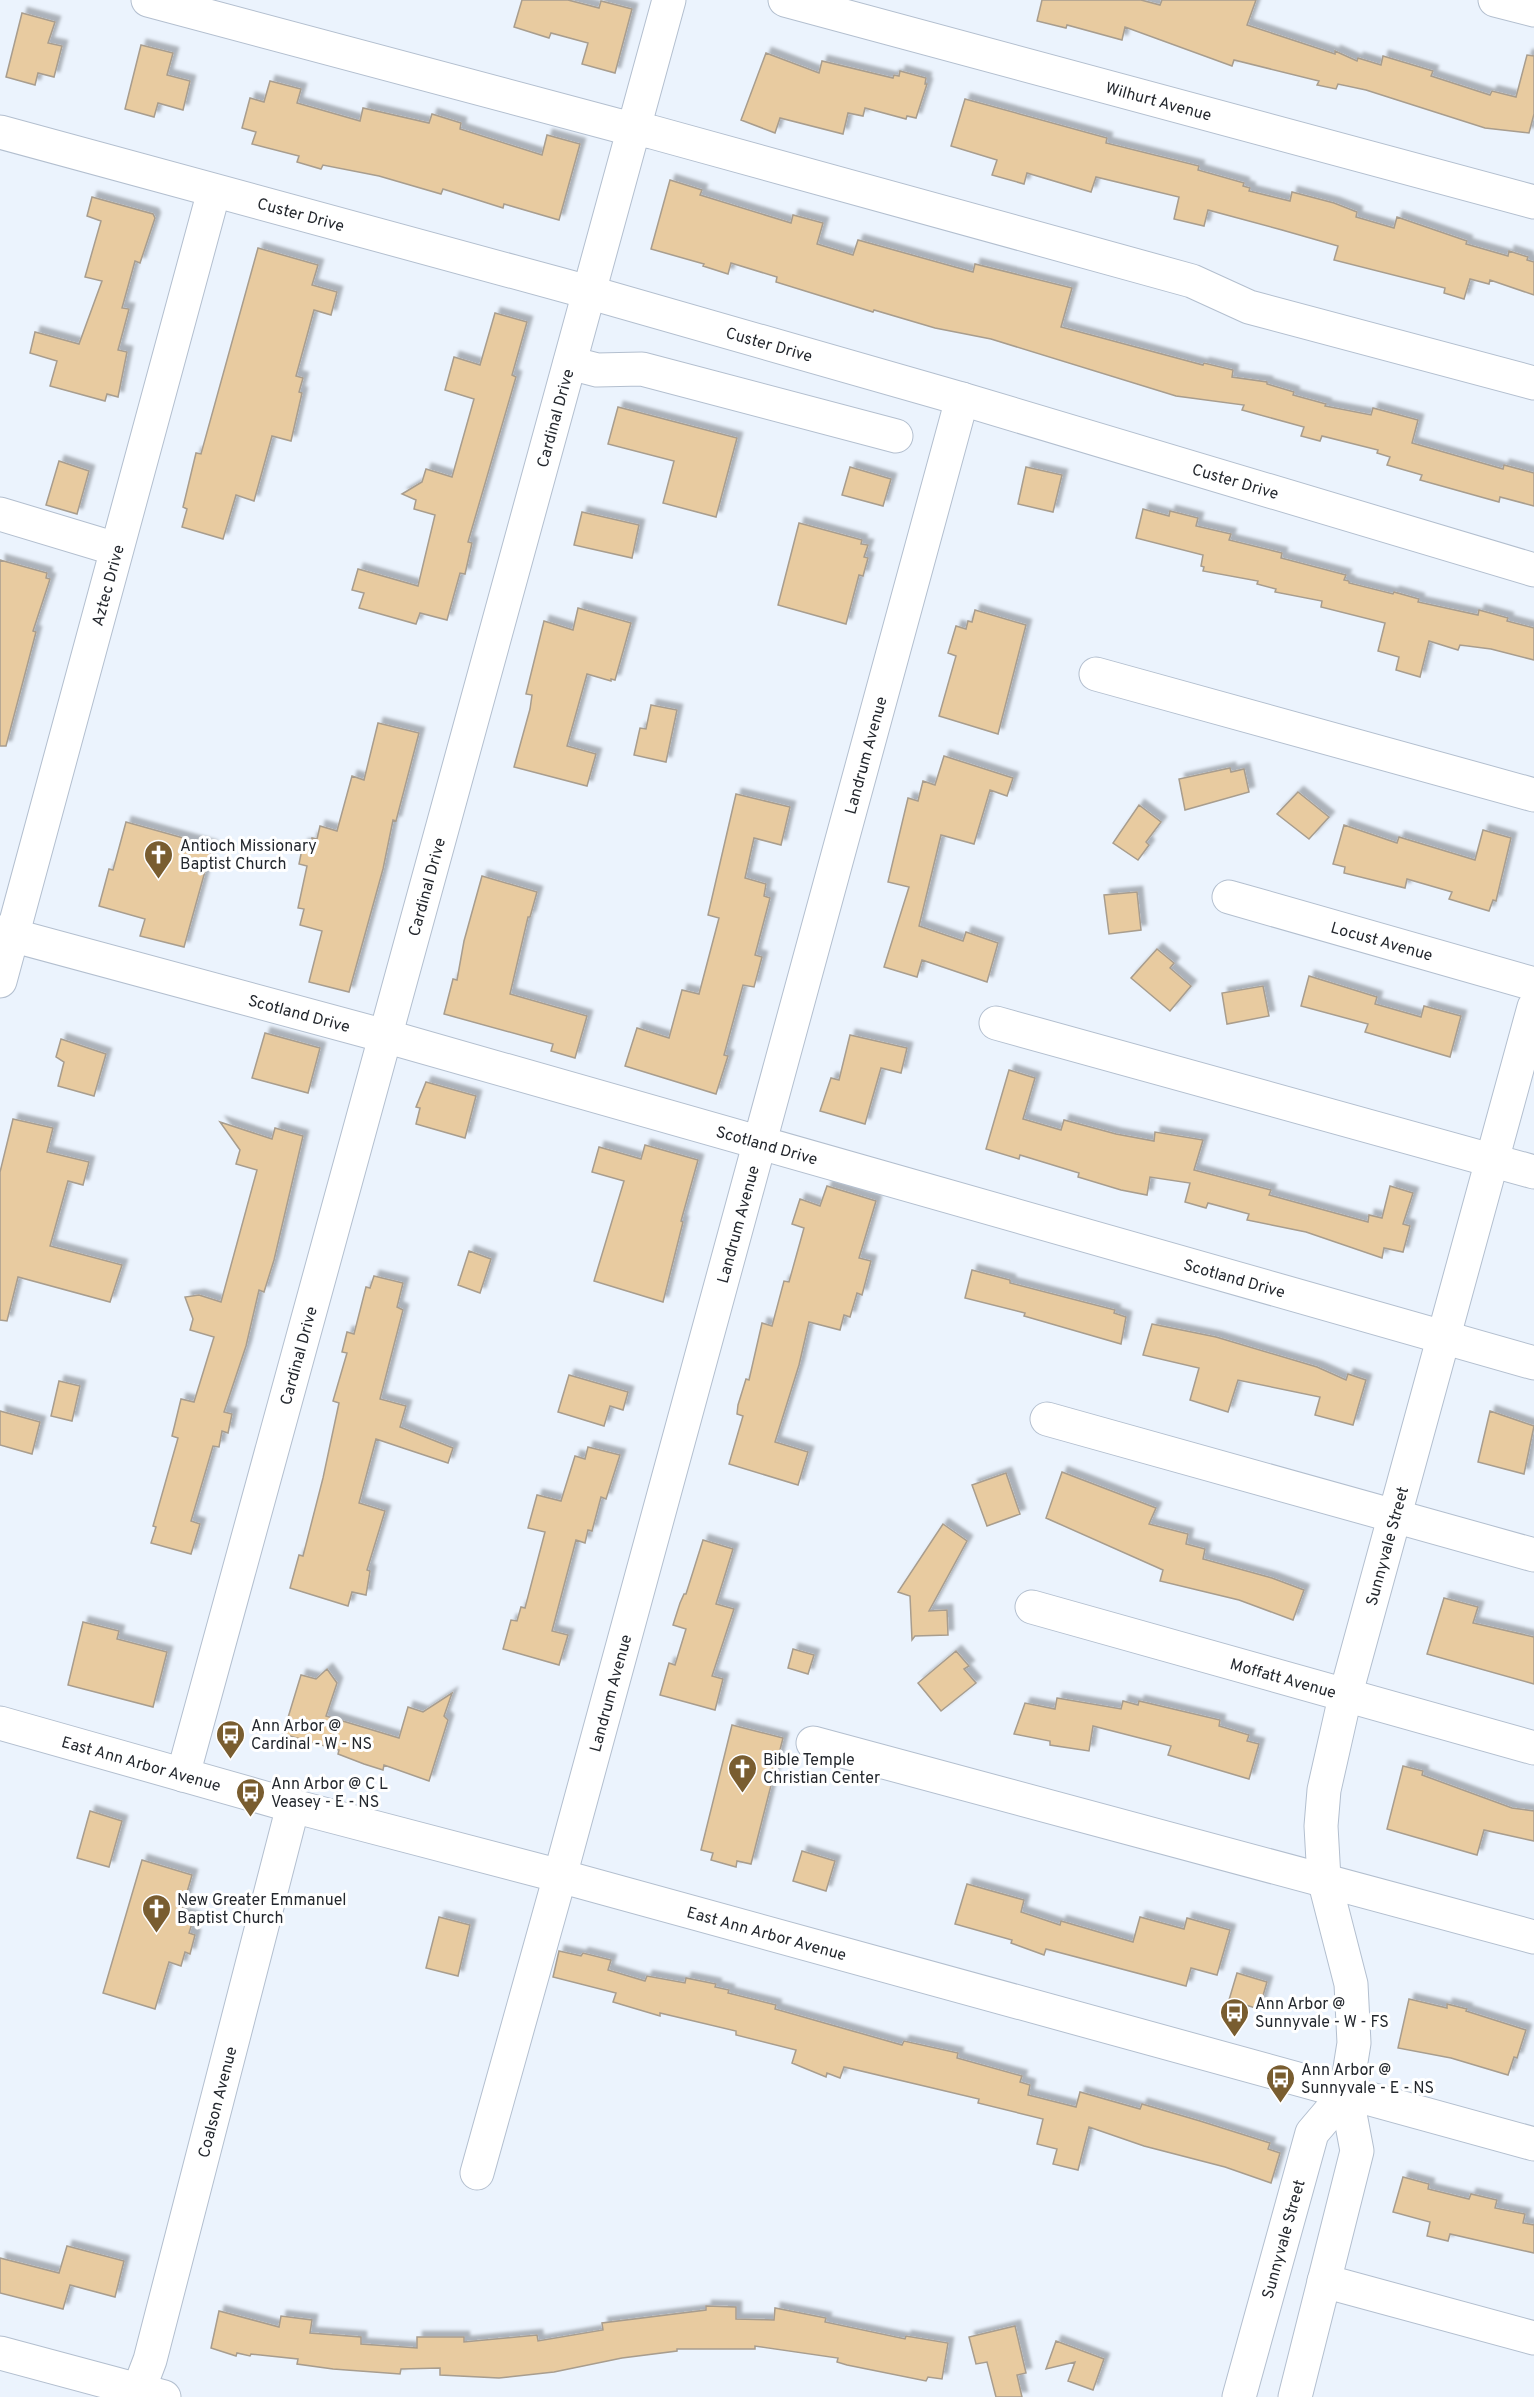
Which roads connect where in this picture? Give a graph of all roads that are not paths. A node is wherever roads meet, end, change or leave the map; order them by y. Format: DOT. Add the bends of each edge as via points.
graph roads {
  1 [pos="148,0"];
  2 [pos="669,0"];
  3 [pos="785,0"];
  4 [pos="1496,0"];
  5 [pos="1534,10"];
  6 [pos="634,129"];
  7 [pos="0,132"];
  8 [pos="214,191"];
  9 [pos="1534,202"];
  10 [pos="588,292"];
  11 [pos="570,363"];
  12 [pos="1534,383"];
  13 [pos="962,399"];
  14 [pos="896,436"];
  15 [pos="0,514"];
  16 [pos="116,549"];
  17 [pos="1534,570"];
  18 [pos="1096,674"];
  19 [pos="1534,795"];
  20 [pos="1229,897"];
  21 [pos="6,933"];
  22 [pos="0,981"];
  23 [pos="1534,984"];
  24 [pos="1534,1007"];
  25 [pos="996,1023"];
  26 [pos="385,1036"];
  27 [pos="760,1142"];
  28 [pos="1492,1160"];
  29 [pos="1534,1172"];
  30 [pos="1444,1337"];
  31 [pos="1534,1363"];
  32 [pos="1047,1419"];
  33 [pos="1394,1517"];
  34 [pos="1534,1555"];
  35 [pos="1032,1607"];
  36 [pos="1345,1697"];
  37 [pos="0,1723"];
  38 [pos="813,1743"];
  39 [pos="1534,1748"];
  40 [pos="183,1775"];
  41 [pos="294,1806"];
  42 [pos="560,1876"];
  43 [pos="1323,1879"];
  44 [pos="1534,1937"];
  45 [pos="1346,2093"];
  46 [pos="1534,2144"];
  47 [pos="477,2173"];
  48 [pos="1324,2281"];
  49 [pos="1534,2338"];
  50 [pos="0,2353"];
  51 [pos="146,2395"];
  52 [pos="1239,2397"];
  53 [pos="1294,2397"];
  1 -- 6 [label="street"];
  2 -- 6 [label="street, Cardinal Drive"];
  3 -- 9 [label="street, Wilhurt Avenue"];
  4 -- 5 [label="street"];
  6 -- 10 [label="street, Cardinal Drive"];
  6 -- 12 [label="street" via="1192,281 1249,307"];
  7 -- 8 [label="street, Custer Drive"];
  8 -- 10 [label="street, Custer Drive"];
  8 -- 16 [label="street, Aztec Drive"];
  10 -- 11 [label="street, Cardinal Drive"];
  10 -- 13 [label="street, Custer Drive"];
  11 -- 14 [label="street" via="597,370 642,369"];
  11 -- 26 [label="street, Cardinal Drive"];
  13 -- 17 [label="street, Custer Drive"];
  13 -- 27 [label="street, Landrum Avenue"];
  15 -- 16 [label="street"];
  16 -- 21 [label="street, Aztec Drive"];
  18 -- 19 [label="street"];
  20 -- 23 [label="street, Locust Avenue"];
  21 -- 22 [label="street, Aztec Drive"];
  21 -- 26 [label="street, Scotland Drive"];
  24 -- 28 [label="street, Sunnyvale Street"];
  25 -- 28 [label="street"];
  26 -- 27 [label="street, Scotland Drive"];
  26 -- 40 [label="street, Cardinal Drive"];
  27 -- 30 [label="street, Scotland Drive"];
  27 -- 42 [label="street, Landrum Avenue"];
  28 -- 29 [label="street"];
  28 -- 30 [label="street, Sunnyvale Street"];
  30 -- 31 [label="street, Scotland Drive"];
  30 -- 33 [label="street, Sunnyvale Street"];
  32 -- 33 [label="street"];
  33 -- 34 [label="street"];
  33 -- 36 [label="street, Sunnyvale Street"];
  35 -- 36 [label="street, Moffatt Avenue"];
  36 -- 39 [label="street, Moffatt Avenue"];
  36 -- 43 [label="street, Sunnyvale Street" via="1324,1790"];
  37 -- 40 [label="street, East Ann Arbor Avenue"];
  38 -- 43 [label="street"];
  40 -- 41 [label="street, East Ann Arbor Avenue"];
  41 -- 42 [label="street, East Ann Arbor Avenue"];
  41 -- 51 [label="street, Coalson Avenue" via="150,2360"];
  42 -- 45 [label="street, East Ann Arbor Avenue"];
  42 -- 47 [label="street, Landrum Avenue"];
  43 -- 44 [label="street"];
  43 -- 45 [label="street, Sunnyvale Street" via="1351,1984 1354,2043"];
  45 -- 46 [label="street, East Ann Arbor Avenue"];
  45 -- 48 [label="street, Sunnyvale Street" via="1358,2151"];
  45 -- 52 [label="street, Sunnyvale Street" via="1312,2133"];
  48 -- 49 [label="street"];
  48 -- 53 [label="street, Sunnyvale Street"];
  50 -- 51 [label="street"];
}
